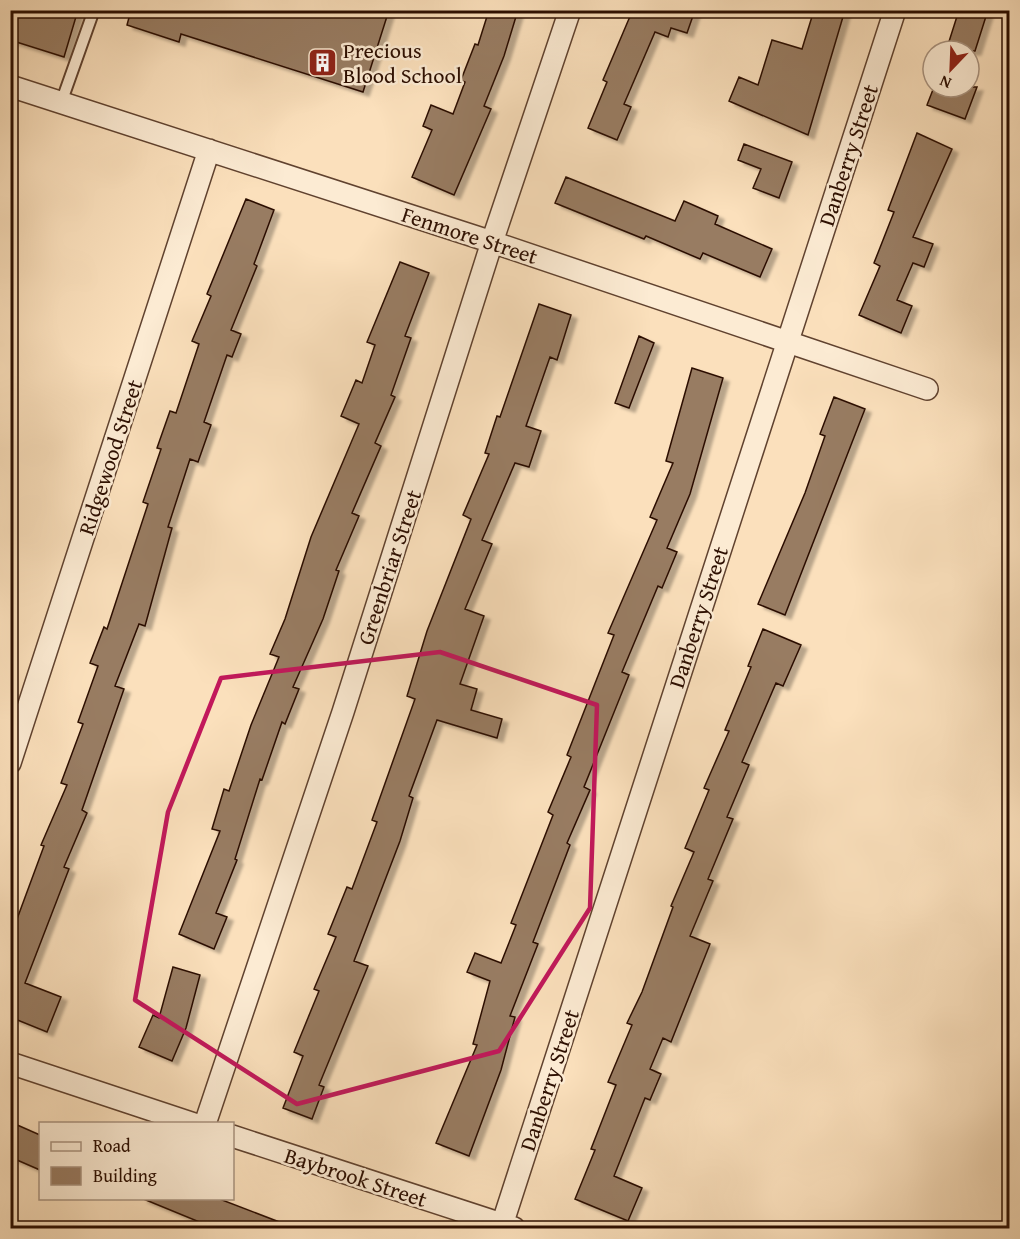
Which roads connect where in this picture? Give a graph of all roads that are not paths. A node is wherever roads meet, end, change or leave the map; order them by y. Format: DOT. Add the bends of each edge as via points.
graph roads {
  1 [pos="94,10"];
  2 [pos="570,10"];
  3 [pos="895,10"];
  4 [pos="10,86"];
  5 [pos="61,103"];
  6 [pos="209,150"];
  7 [pos="492,242"];
  8 [pos="788,341"];
  9 [pos="927,389"];
  10 [pos="10,763"];
  11 [pos="10,1063"];
  12 [pos="188,1122"];
  13 [pos="206,1122"];
  14 [pos="234,1137"];
  15 [pos="508,1227"];
  1 -- 5 [label="lane"];
  2 -- 7 [label="street, Greenbriar Street"];
  3 -- 8 [label="street, Danberry Street"];
  4 -- 5 [label="street, Fenmore Street"];
  5 -- 6 [label="street, Fenmore Street"];
  6 -- 7 [label="street, Fenmore Street"];
  6 -- 10 [label="street, Ridgewood Street"];
  7 -- 8 [label="street, Fenmore Street"];
  7 -- 13 [label="street, Greenbriar Street" via="343,712"];
  8 -- 9 [label="street, Fenmore Street"];
  8 -- 15 [label="street, Danberry Street"];
  11 -- 12 [label="street"];
  14 -- 15 [label="street, Baybrook Street"];
}
